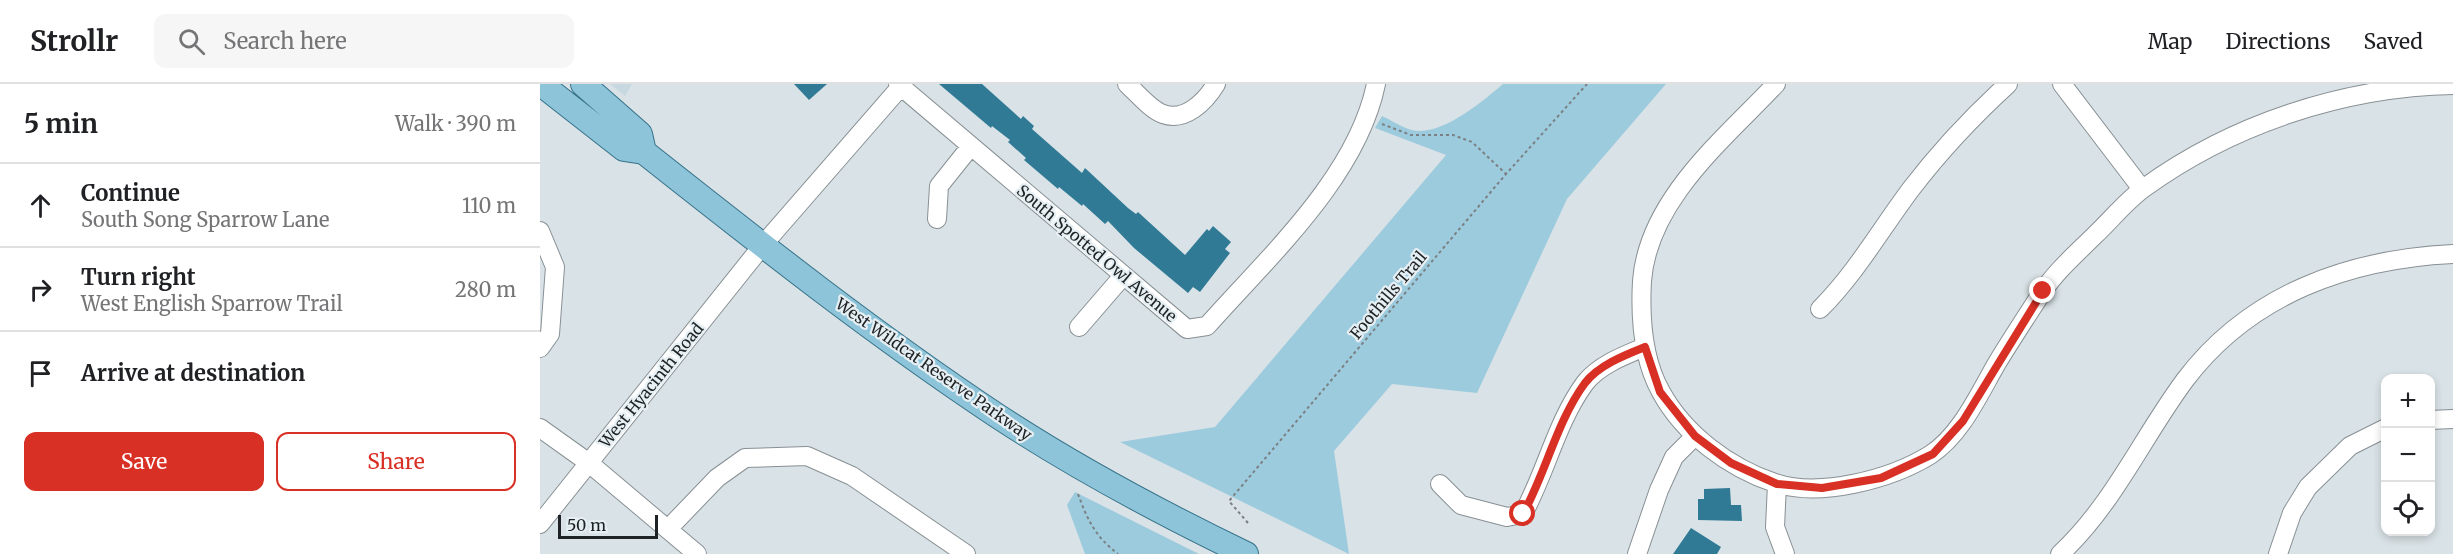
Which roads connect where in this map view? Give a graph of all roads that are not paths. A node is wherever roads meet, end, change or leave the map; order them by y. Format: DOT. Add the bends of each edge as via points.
graph roads {
  1 [pos="541,84"];
  2 [pos="583,84"];
  3 [pos="1127,84"];
  4 [pos="1216,84"];
  5 [pos="1376,84"];
  6 [pos="1776,84"];
  7 [pos="2008,84"];
  8 [pos="2062,84"];
  9 [pos="901,85"];
  10 [pos="2453,86"];
  11 [pos="971,146"];
  12 [pos="644,152"];
  13 [pos="2142,189"];
  14 [pos="937,219"];
  15 [pos="540,231"];
  16 [pos="762,246"];
  17 [pos="2453,254"];
  18 [pos="1123,276"];
  19 [pos="1820,309"];
  20 [pos="1079,327"];
  21 [pos="1645,347"];
  22 [pos="540,348"];
  23 [pos="2453,419"];
  24 [pos="2435,420"];
  25 [pos="540,428"];
  26 [pos="2381,430"];
  27 [pos="1695,436"];
  28 [pos="589,463"];
  29 [pos="1440,484"];
  30 [pos="1777,484"];
  31 [pos="540,524"];
  32 [pos="668,529"];
  33 [pos="697,554"];
  34 [pos="966,554"];
  35 [pos="1246,554"];
  36 [pos="1637,554"];
  37 [pos="1785,554"];
  38 [pos="2060,554"];
  39 [pos="2278,554"];
  1 -- 12 [label="main road, West Wildcat Reserve Parkway" via="624,149"];
  2 -- 12 [label="main road, West Wildcat Reserve Parkway" via="640,134"];
  3 -- 4 [label="street" via="1161,114 1179,117 1199,105"];
  5 -- 18 [label="street, South Spotted Owl Avenue" via="1355,144 1312,207 1207,326 1187,329"];
  6 -- 21 [label="street" via="1675,192 1656,228 1643,265"];
  7 -- 19 [label="street" via="1970,120 1912,188 1847,282"];
  8 -- 13 [label="street"];
  9 -- 11 [label="street, South Spotted Owl Avenue"];
  9 -- 16 [label="street, South Spotted Owl Avenue"];
  10 -- 13 [label="street" via="2412,86 2310,107 2211,147"];
  11 -- 14 [label="street" via="939,186"];
  11 -- 18 [label="street, South Spotted Owl Avenue"];
  12 -- 16 [label="main road, West Wildcat Reserve Parkway"];
  13 -- 30 [label="street" via="2043,291 1963,421 1933,454 1881,478 1822,488"];
  15 -- 22 [label="street" via="555,267 550,334"];
  16 -- 28 [label="street, West Hyacinth Road"];
  16 -- 35 [label="main road, West Wildcat Reserve Parkway" via="998,416 1109,482"];
  17 -- 38 [label="street" via="2393,260 2321,277 2266,306 2216,346 2186,380 2099,512"];
  18 -- 20 [label="street"];
  21 -- 27 [label="street" via="1660,392"];
  21 -- 29 [label="street" via="1617,359 1586,382 1561,427 1537,490 1523,514 1507,518 1461,504"];
  23 -- 24 [label="street"];
  25 -- 28 [label="street"];
  26 -- 39 [label="street" via="2350,446 2308,487 2292,513"];
  27 -- 30 [label="street" via="1731,463"];
  27 -- 36 [label="street" via="1674,457"];
  28 -- 31 [label="street, West Hyacinth Road"];
  28 -- 32 [label="street"];
  30 -- 37 [label="street" via="1775,528"];
  32 -- 33 [label="street"];
  32 -- 34 [label="street" via="717,478 745,458 807,456 852,476"];
}
